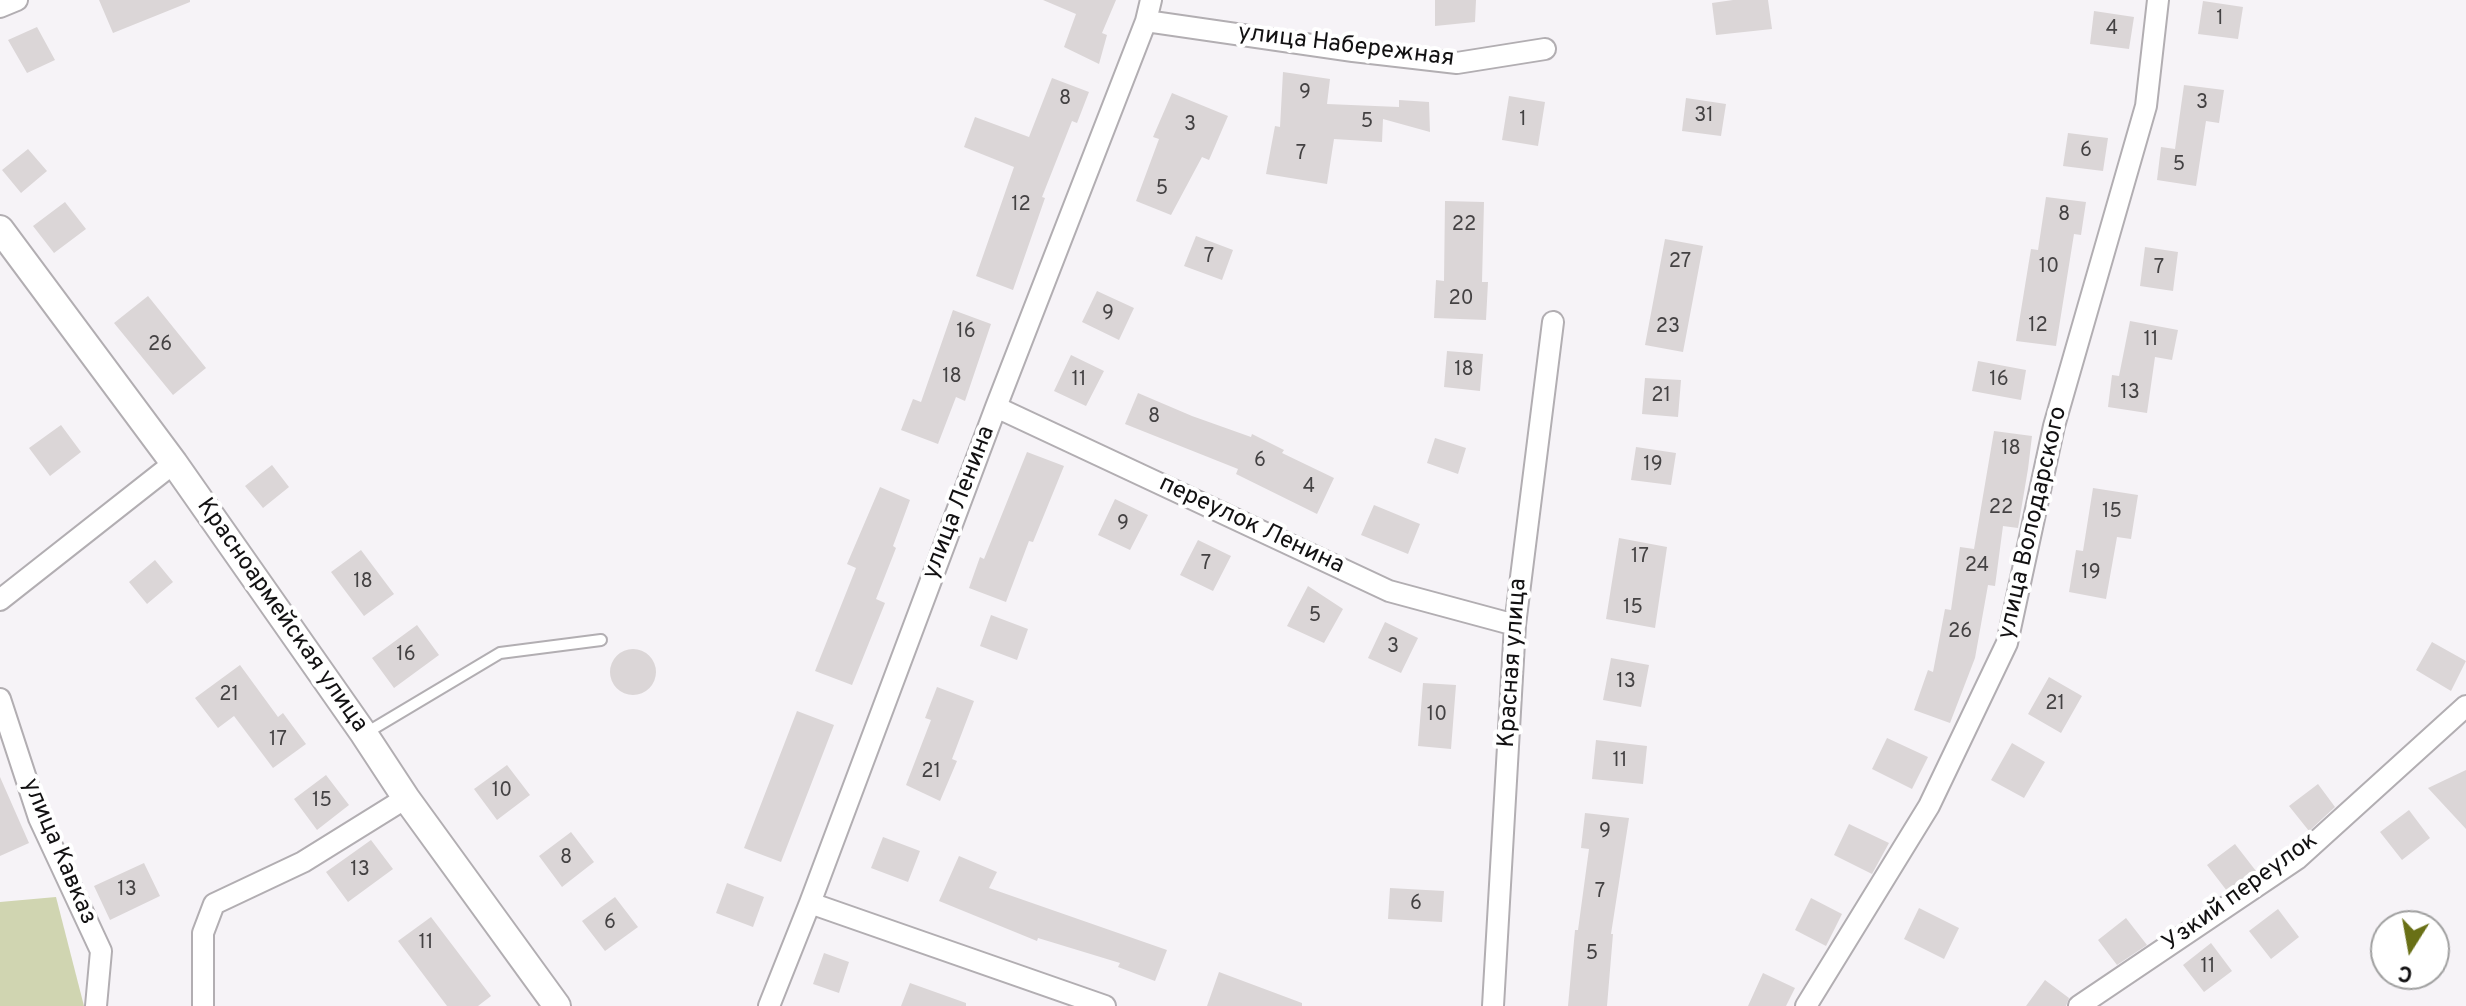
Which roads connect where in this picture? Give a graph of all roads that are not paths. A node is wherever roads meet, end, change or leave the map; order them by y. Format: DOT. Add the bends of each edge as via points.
graph roads {
  1 [pos="17,0"];
  2 [pos="1151,0"];
  3 [pos="2158,0"];
  4 [pos="0,7"];
  5 [pos="1146,21"];
  6 [pos="1545,49"];
  7 [pos="0,229"];
  8 [pos="1553,322"];
  9 [pos="996,407"];
  10 [pos="174,463"];
  11 [pos="0,600"];
  12 [pos="1515,625"];
  13 [pos="601,640"];
  14 [pos="0,699"];
  15 [pos="2466,706"];
  16 [pos="364,734"];
  17 [pos="406,798"];
  18 [pos="810,903"];
  19 [pos="96,1006"];
  20 [pos="203,1006"];
  21 [pos="557,1006"];
  22 [pos="769,1006"];
  23 [pos="1105,1006"];
  24 [pos="1493,1006"];
  25 [pos="1806,1006"];
  26 [pos="2079,1006"];
  1 -- 4 [label="street"];
  2 -- 5 [label="street, улица Ленина"];
  3 -- 25 [label="street, улица Володарского" via="2146,106 2054,426 2007,643 1929,806"];
  5 -- 6 [label="street, улица Набережная" via="1457,63"];
  5 -- 9 [label="street, улица Ленина"];
  7 -- 10 [label="street, Красноармейская улица"];
  8 -- 12 [label="street, Красная улица"];
  9 -- 12 [label="street, переулок Ленина" via="1389,591"];
  9 -- 18 [label="street, улица Ленина"];
  10 -- 11 [label="street"];
  10 -- 16 [label="street, Красноармейская улица"];
  12 -- 24 [label="street, Красная улица"];
  13 -- 16 [label="lane" via="500,653"];
  14 -- 19 [label="street, улица Кавказ" via="39,818 101,951"];
  15 -- 26 [label="street, Узкий переулок" via="2297,859"];
  16 -- 17 [label="street, Красноармейская улица"];
  17 -- 20 [label="street" via="303,862 214,904 203,933"];
  17 -- 21 [label="street, Красноармейская улица"];
  18 -- 22 [label="street, улица Ленина"];
  18 -- 23 [label="street"];
}
